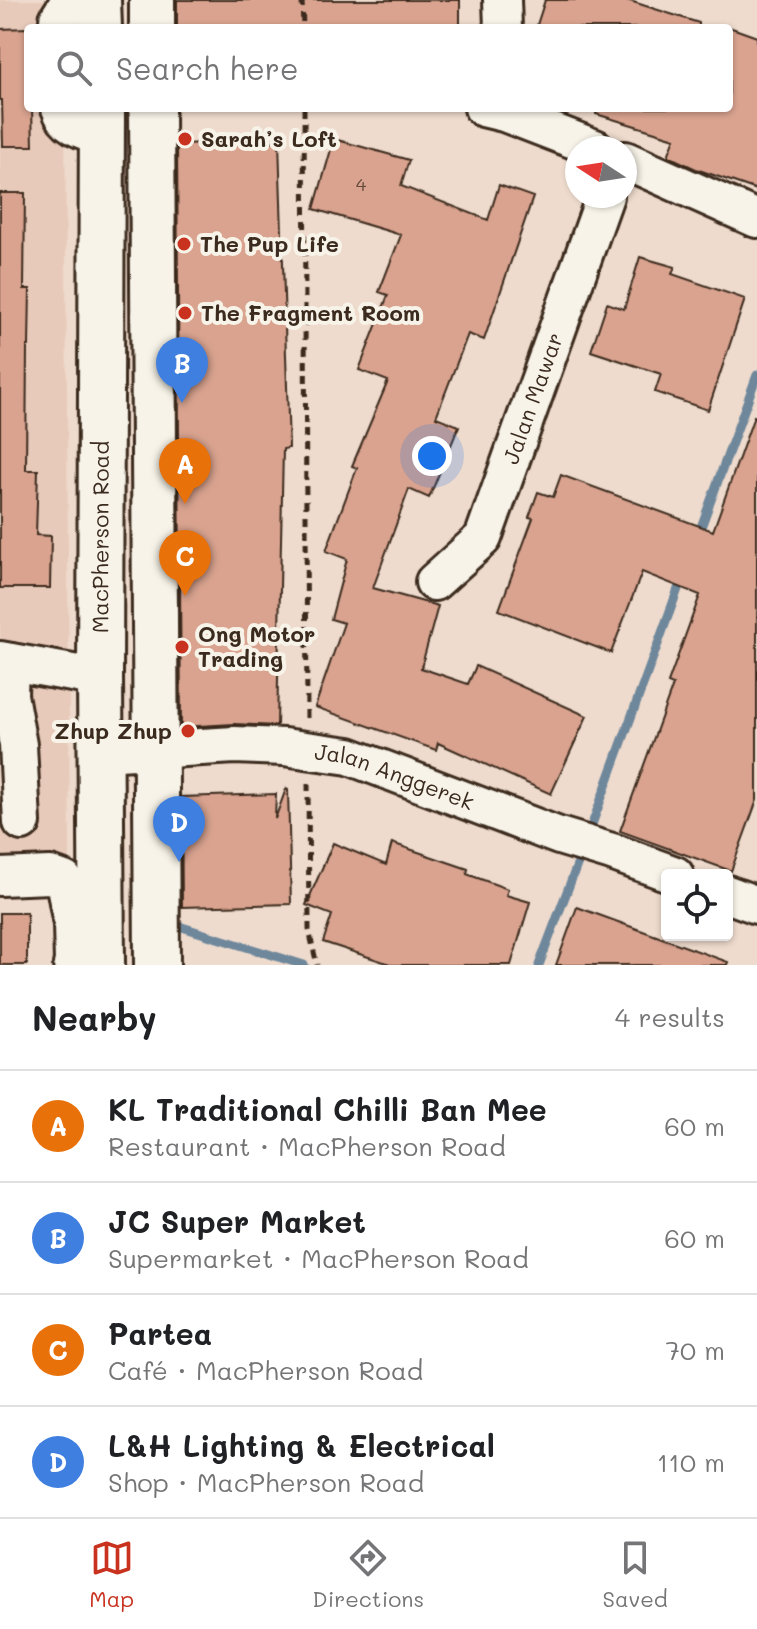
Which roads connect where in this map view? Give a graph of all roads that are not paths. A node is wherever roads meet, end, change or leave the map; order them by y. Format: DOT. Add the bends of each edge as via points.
graph roads {
  1 [pos="70,0"];
  2 [pos="98,0"];
  3 [pos="152,0"];
  4 [pos="502,0"];
  5 [pos="58,24"];
  6 [pos="99,24"];
  7 [pos="152,24"];
  8 [pos="503,24"];
  9 [pos="62,112"];
  10 [pos="152,112"];
  11 [pos="502,112"];
  12 [pos="102,123"];
  13 [pos="565,136"];
  14 [pos="637,165"];
  15 [pos="601,208"];
  16 [pos="757,219"];
  17 [pos="434,582"];
  18 [pos="5,678"];
  19 [pos="100,678"];
  20 [pos="155,750"];
  21 [pos="101,753"];
  22 [pos="22,822"];
  23 [pos="661,870"];
  24 [pos="0,877"];
  25 [pos="733,896"];
  26 [pos="757,905"];
  27 [pos="87,962"];
  28 [pos="157,965"];
  1 -- 5 [label="street"];
  2 -- 6 [label="main road"];
  3 -- 7 [label="main road"];
  4 -- 8 [label="street"];
  9 -- 12 [label="street" via="72,125"];
  10 -- 20 [label="main road"];
  11 -- 13 [label="street"];
  12 -- 19 [label="main road, MacPherson Road"];
  14 -- 16 [label="street"];
  15 -- 17 [label="street, Jalan Mawar" via="483,538"];
  18 -- 19 [label="street"];
  18 -- 22 [label="street" via="18,745"];
  19 -- 21 [label="main road, MacPherson Road"];
  20 -- 21 [label="street, Jalan Anggerek"];
  20 -- 23 [label="street, Jalan Anggerek" via="235,745 349,756"];
  20 -- 28 [label="main road"];
  21 -- 27 [label="main road, MacPherson Road"];
  24 -- 27 [label="street" via="50,875 64,880 72,924"];
  25 -- 26 [label="street"];
}
